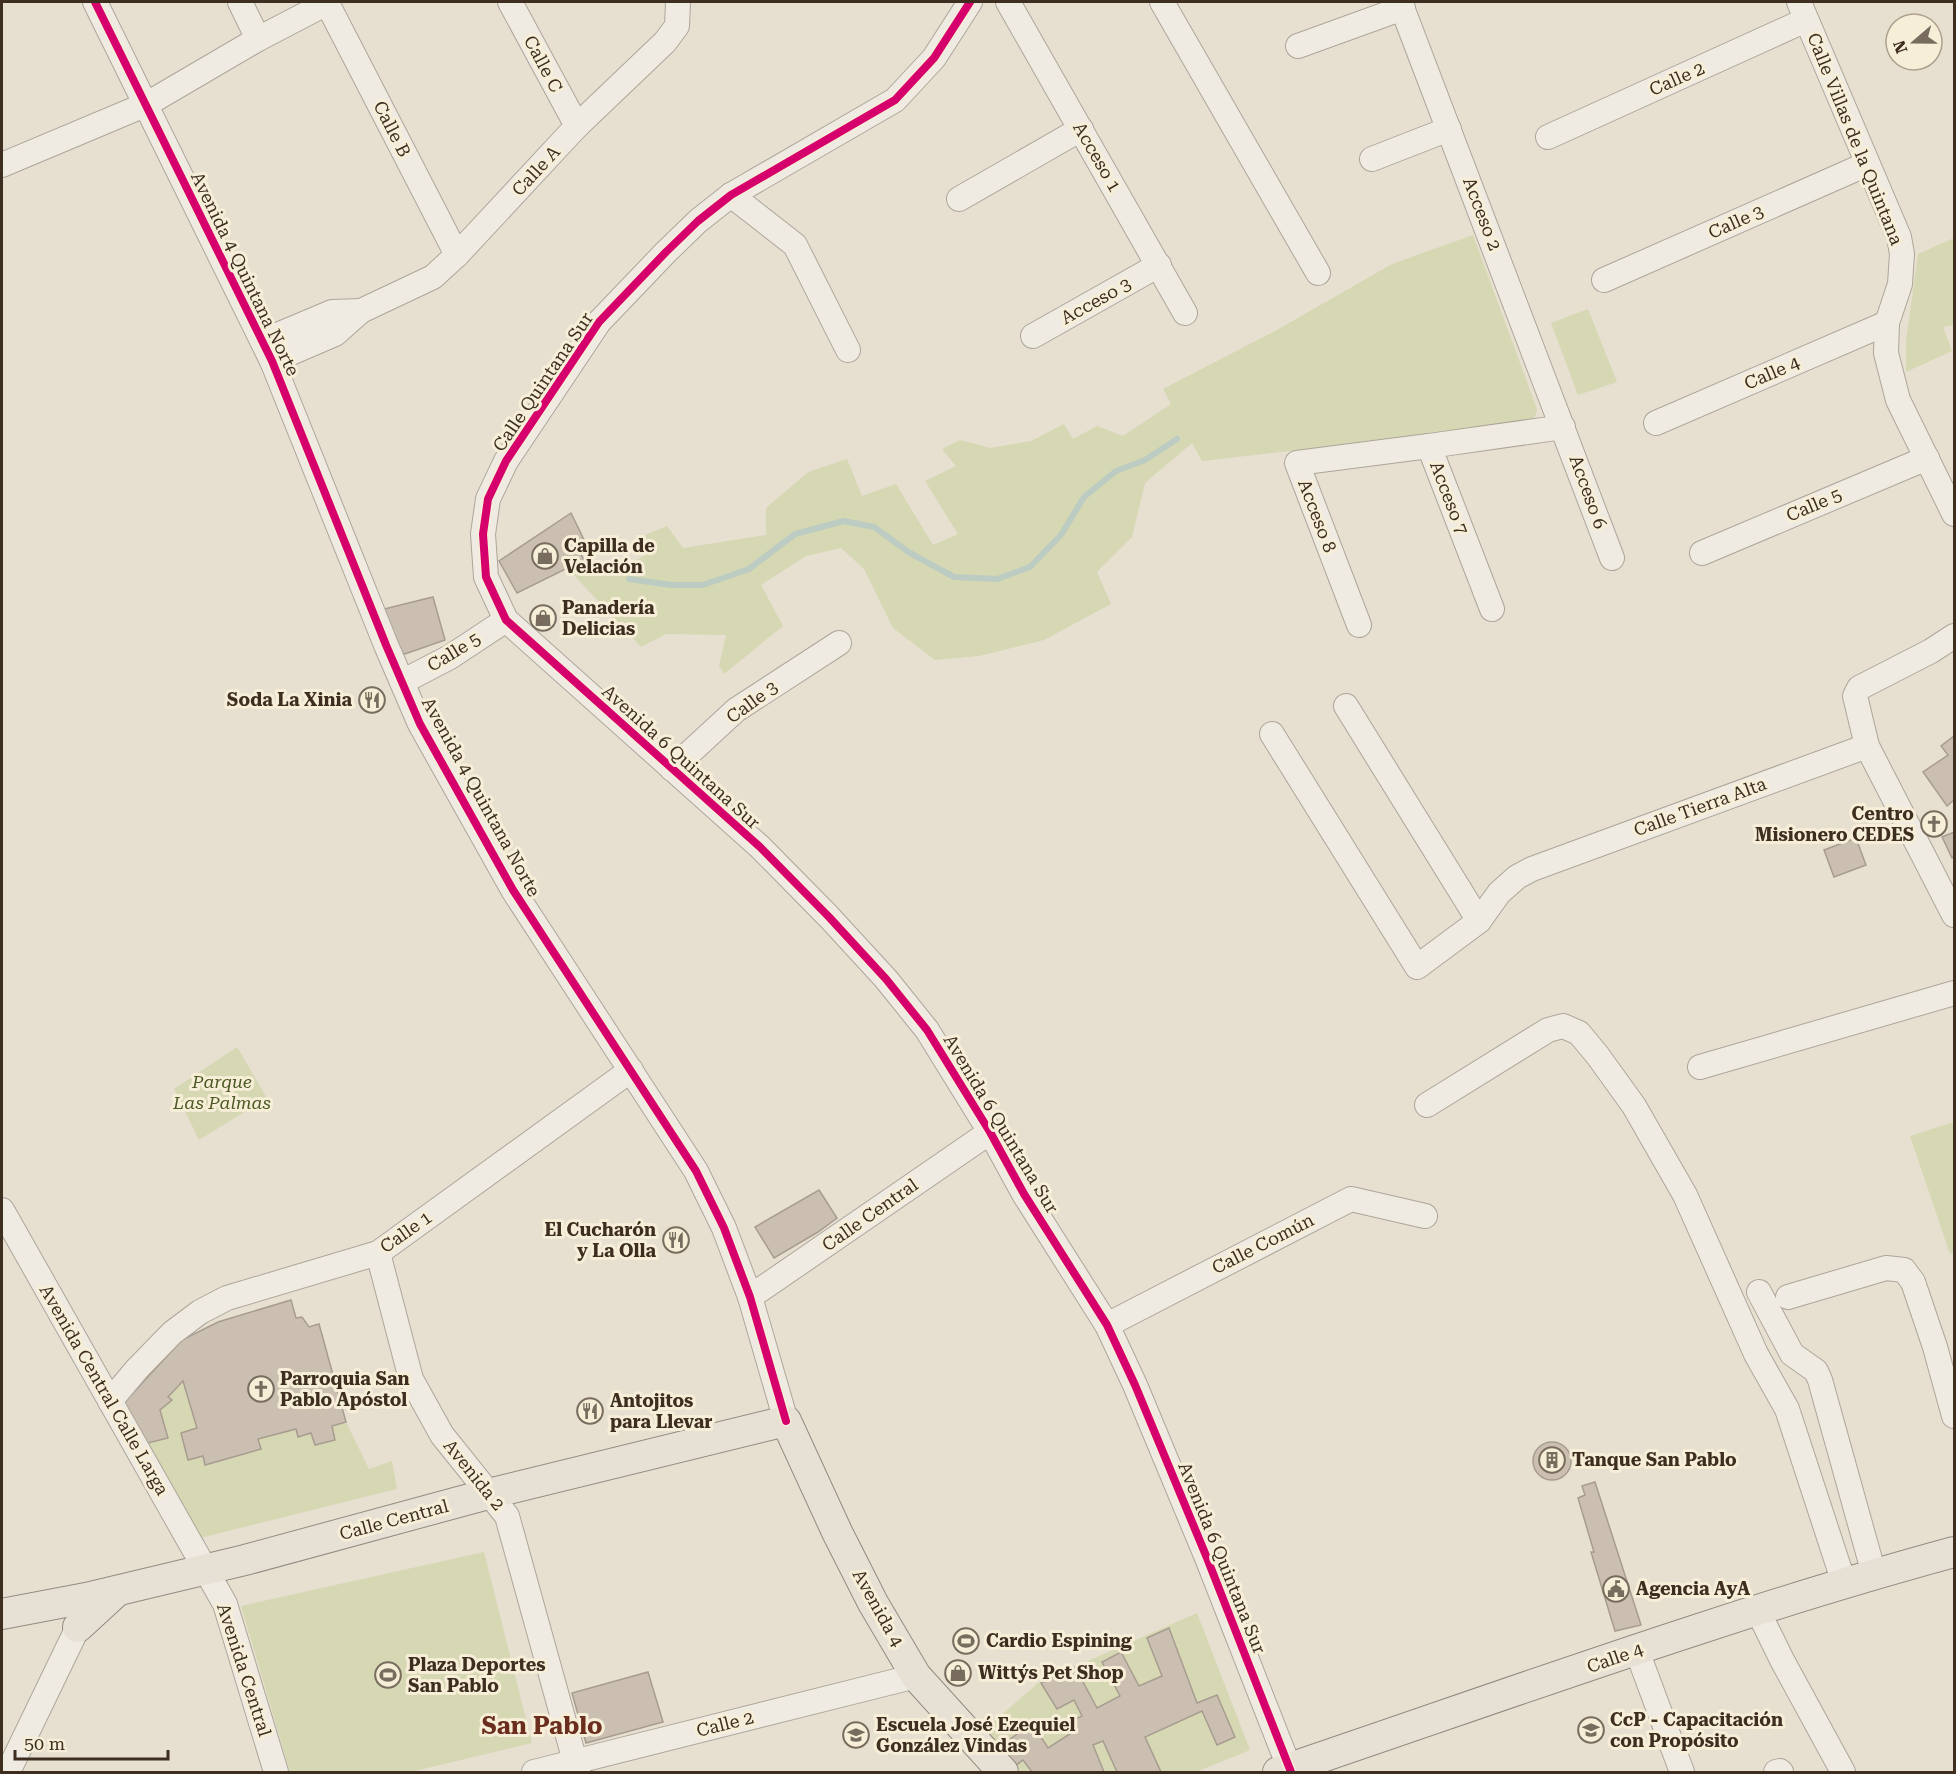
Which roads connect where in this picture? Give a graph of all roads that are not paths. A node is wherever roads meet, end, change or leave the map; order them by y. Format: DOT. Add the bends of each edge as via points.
graph roads {
  1 [pos="95,2"];
  2 [pos="240,2"];
  3 [pos="510,2"];
  4 [pos="678,2"];
  5 [pos="970,2"];
  6 [pos="1008,2"];
  7 [pos="1162,2"];
  8 [pos="327,3"];
  9 [pos="1401,5"];
  10 [pos="1802,11"];
  11 [pos="258,39"];
  12 [pos="1298,46"];
  13 [pos="147,104"];
  14 [pos="577,126"];
  15 [pos="1082,129"];
  16 [pos="1449,129"];
  17 [pos="1548,136"];
  18 [pos="1372,159"];
  19 [pos="1867,164"];
  20 [pos="2,165"];
  21 [pos="731,195"];
  22 [pos="959,199"];
  23 [pos="458,255"];
  24 [pos="1159,266"];
  25 [pos="1318,273"];
  26 [pos="1604,280"];
  27 [pos="1185,313"];
  28 [pos="1887,323"];
  29 [pos="1033,336"];
  30 [pos="848,350"];
  31 [pos="268,351"];
  32 [pos="1656,423"];
  33 [pos="1563,427"];
  34 [pos="1429,446"];
  35 [pos="1927,458"];
  36 [pos="1954,514"];
  37 [pos="1702,553"];
  38 [pos="1612,558"];
  39 [pos="1492,609"];
  40 [pos="506,620"];
  41 [pos="1359,626"];
  42 [pos="1954,636"];
  43 [pos="839,643"];
  44 [pos="402,682"];
  45 [pos="1346,706"];
  46 [pos="1272,734"];
  47 [pos="1868,746"];
  48 [pos="672,769"];
  49 [pos="1954,915"];
  50 [pos="1479,921"];
  51 [pos="1954,993"];
  52 [pos="1700,1067"];
  53 [pos="631,1070"];
  54 [pos="1427,1105"];
  55 [pos="990,1132"];
  56 [pos="2,1210"];
  57 [pos="1425,1216"];
  58 [pos="378,1252"];
  59 [pos="1759,1292"];
  60 [pos="750,1297"];
  61 [pos="1788,1297"];
  62 [pos="1107,1325"];
  63 [pos="110,1401"];
  64 [pos="1954,1416"];
  65 [pos="786,1421"];
  66 [pos="488,1494"];
  67 [pos="1954,1552"];
  68 [pos="206,1569"];
  69 [pos="1874,1574"];
  70 [pos="1844,1583"];
  71 [pos="119,1590"];
  72 [pos="86,1598"];
  73 [pos="1758,1611"];
  74 [pos="2,1614"];
  75 [pos="78,1627"];
  76 [pos="1637,1651"];
  77 [pos="916,1676"];
  78 [pos="577,1767"];
  79 [pos="1287,1771"];
  80 [pos="8,1773"];
  81 [pos="276,1773"];
  82 [pos="534,1773"];
  83 [pos="1003,1773"];
  84 [pos="1682,1773"];
  85 [pos="1776,1773"];
  86 [pos="1781,1773"];
  87 [pos="1843,1773"];
  1 -- 13 [label="street"];
  2 -- 11 [label="street"];
  3 -- 14 [label="street, Calle C"];
  4 -- 14 [label="street, Calle A" via="677,26 665,42"];
  5 -- 21 [label="street, Calle Quintana Sur" via="934,58 895,100"];
  6 -- 15 [label="street, Acceso 1"];
  7 -- 25 [label="street"];
  8 -- 11 [label="street"];
  8 -- 23 [label="street, Calle B"];
  9 -- 12 [label="street"];
  9 -- 16 [label="street, Acceso 2"];
  10 -- 17 [label="street, Calle 2"];
  10 -- 19 [label="street, Calle Villas de la Quintana"];
  11 -- 13 [label="street"];
  13 -- 20 [label="street"];
  13 -- 31 [label="street, Avenida 4 Quintana Norte"];
  14 -- 23 [label="street, Calle A"];
  15 -- 22 [label="street"];
  15 -- 24 [label="street, Acceso 1"];
  16 -- 18 [label="street"];
  16 -- 33 [label="street, Acceso 2"];
  19 -- 26 [label="street, Calle 3"];
  19 -- 28 [label="street, Calle Villas de la Quintana" via="1899,237 1902,254 1900,284"];
  21 -- 30 [label="street" via="795,245"];
  21 -- 40 [label="street, Calle Quintana Sur" via="698,221 599,322 506,461 488,499 483,534 486,577"];
  23 -- 31 [label="street, Calle A" via="433,277 362,311 336,334"];
  24 -- 27 [label="street, Acceso 1"];
  24 -- 29 [label="street, Acceso 3"];
  28 -- 32 [label="street, Calle 4"];
  28 -- 35 [label="street, Calle Villas de la Quintana" via="1886,353 1898,400"];
  31 -- 44 [label="street, Avenida 4 Quintana Norte"];
  33 -- 34 [label="street, Acceso 7"];
  33 -- 38 [label="street, Acceso 6"];
  34 -- 39 [label="street, Acceso 7"];
  34 -- 41 [label="street, Acceso 8" via="1297,463"];
  35 -- 36 [label="street, Calle Villas de la Quintana"];
  35 -- 37 [label="street, Calle 5"];
  40 -- 44 [label="street, Calle 5" via="450,657"];
  40 -- 48 [label="street, Avenida 6 Quintana Sur"];
  42 -- 47 [label="street" via="1859,688 1855,696"];
  43 -- 48 [label="street, Calle 3" via="736,710"];
  44 -- 53 [label="street, Avenida 4 Quintana Norte" via="420,724 513,890"];
  45 -- 50 [label="street"];
  46 -- 50 [label="street, Calle Tierra Alta" via="1417,967"];
  47 -- 49 [label="street"];
  47 -- 50 [label="street, Calle Tierra Alta" via="1532,869 1499,893"];
  48 -- 55 [label="street, Avenida 6 Quintana Sur" via="760,847 886,979 927,1030"];
  51 -- 52 [label="street"];
  53 -- 58 [label="street, Calle 1"];
  53 -- 60 [label="street, Avenida 4 Quintana Norte" via="696,1172 724,1228"];
  54 -- 70 [label="street" via="1548,1030 1563,1026 1579,1033 1634,1106 1684,1195 1756,1354 1787,1409"];
  55 -- 60 [label="street, Calle Central"];
  55 -- 62 [label="street, Avenida 6 Quintana Sur" via="1024,1194"];
  56 -- 63 [label="street, Avenida Central Calle Larga"];
  57 -- 62 [label="street, Calle Común" via="1351,1199"];
  58 -- 63 [label="street, Calle 1" via="227,1299 200,1312 158,1348"];
  58 -- 66 [label="street, Avenida 2" via="411,1379 442,1436"];
  59 -- 69 [label="street" via="1792,1354 1816,1371 1820,1380"];
  60 -- 65 [label="street, Avenida 4 Quintana Norte"];
  61 -- 64 [label="street" via="1886,1268 1904,1269 1913,1282"];
  62 -- 79 [label="street, Avenida 6 Quintana Sur" via="1144,1406"];
  63 -- 68 [label="street, Avenida Central Calle Larga"];
  65 -- 66 [label="main road, Calle Central"];
  65 -- 77 [label="main road, Avenida 4" via="837,1532"];
  66 -- 68 [label="main road, Calle Central"];
  66 -- 78 [label="street, Avenida 2" via="507,1516"];
  67 -- 69 [label="main road, Calle 4"];
  68 -- 71 [label="main road, Calle Central"];
  68 -- 81 [label="street, Avenida Central" via="225,1604"];
  69 -- 70 [label="main road, Calle 4"];
  70 -- 73 [label="main road, Calle 4"];
  71 -- 72 [label="main road, Calle Central"];
  71 -- 75 [label="main road"];
  72 -- 74 [label="main road, Calle Central"];
  72 -- 75 [label="street"];
  73 -- 76 [label="main road, Calle 4"];
  73 -- 87 [label="street"];
  75 -- 80 [label="street"];
  76 -- 79 [label="main road, Calle 4"];
  76 -- 84 [label="street"];
  77 -- 78 [label="street, Calle 2"];
  77 -- 83 [label="main road, Avenida 4"];
  78 -- 82 [label="street, Calle 2"];
  85 -- 86 [label="street"];
}
